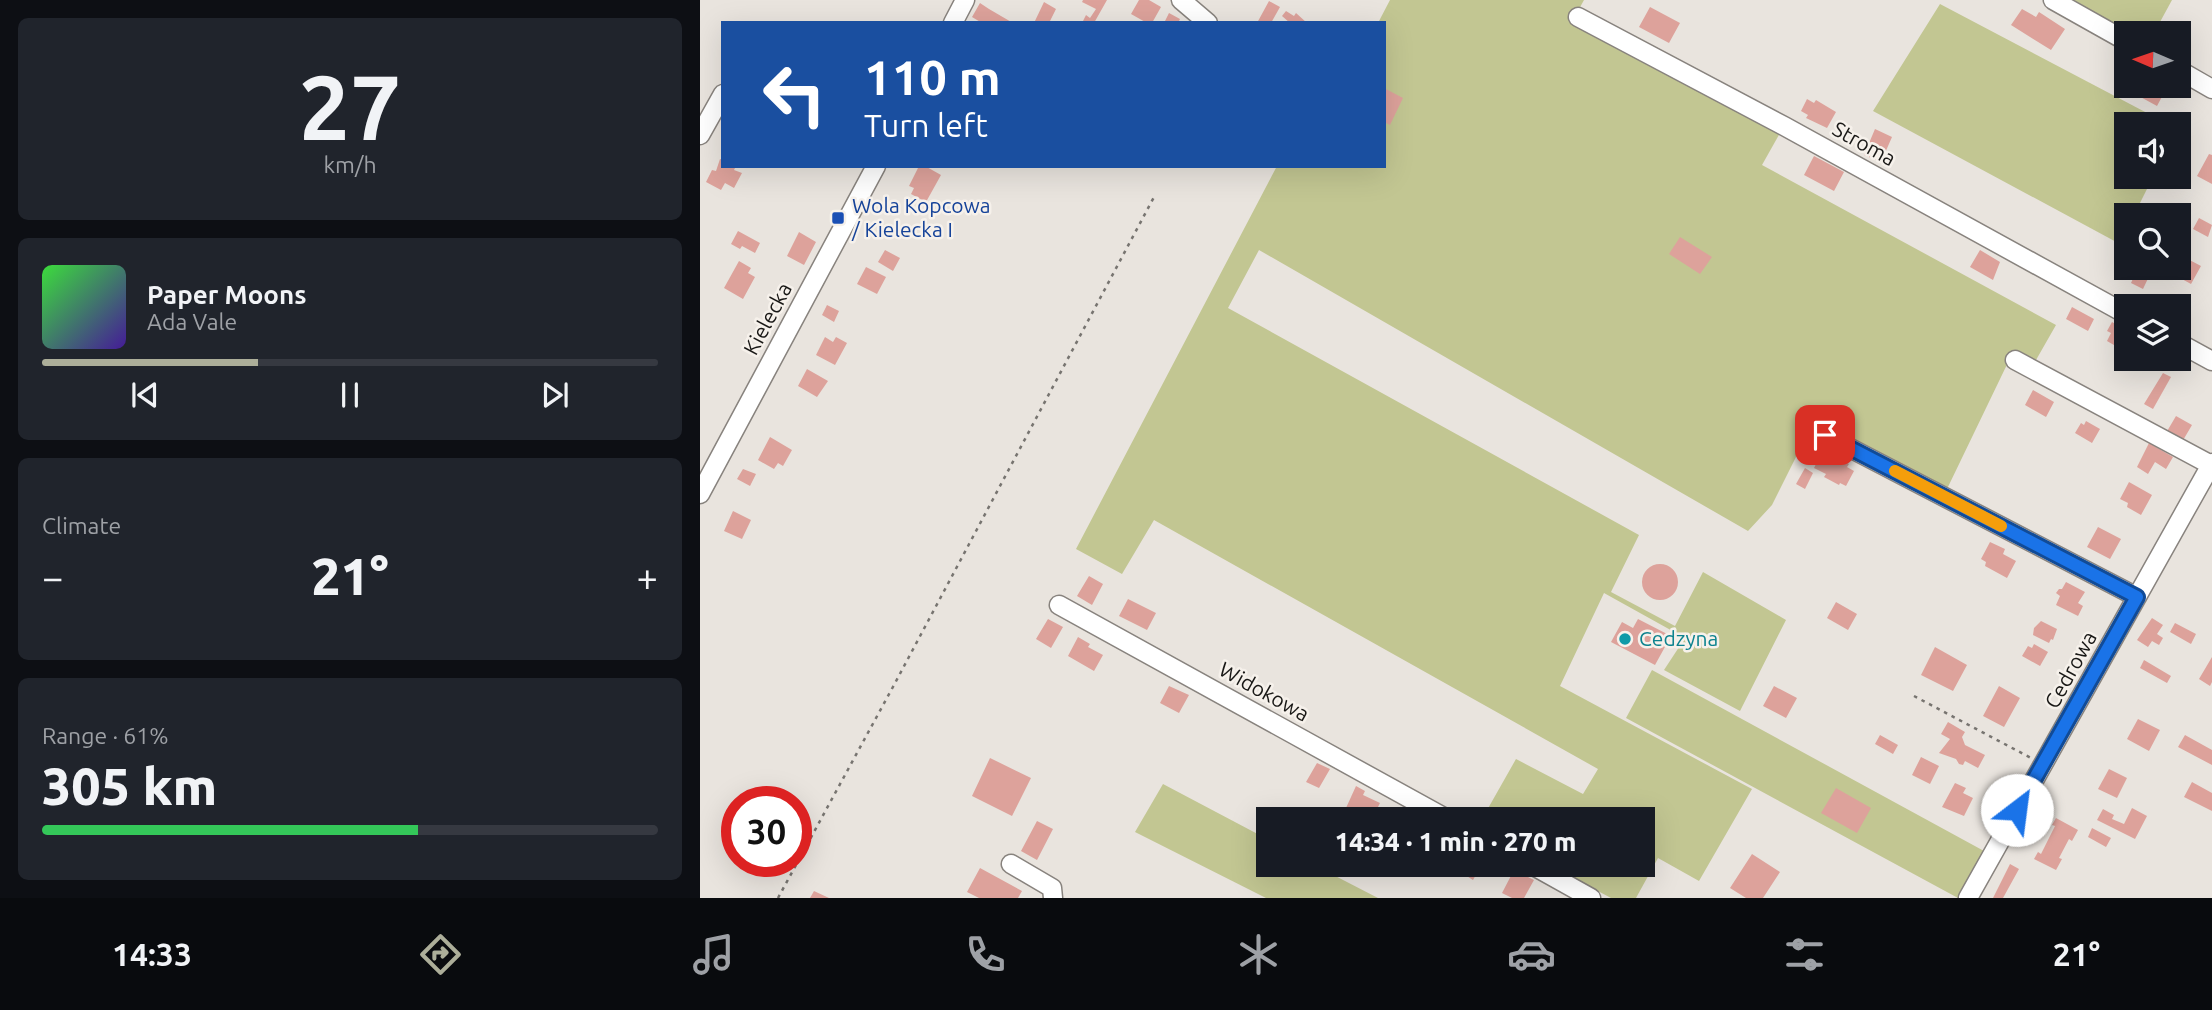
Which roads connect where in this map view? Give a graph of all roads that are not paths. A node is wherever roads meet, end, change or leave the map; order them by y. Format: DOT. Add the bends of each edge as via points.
graph roads {
  1 [pos="965,0"];
  2 [pos="1181,0"];
  3 [pos="2053,0"];
  4 [pos="1578,17"];
  5 [pos="954,21"];
  6 [pos="1206,21"];
  7 [pos="2114,34"];
  8 [pos="2191,77"];
  9 [pos="2212,89"];
  10 [pos="721,98"];
  11 [pos="700,135"];
  12 [pos="875,168"];
  13 [pos="2114,307"];
  14 [pos="2191,350"];
  15 [pos="2015,360"];
  16 [pos="2212,361"];
  17 [pos="1825,435"];
  18 [pos="2211,464"];
  19 [pos="700,494"];
  20 [pos="2137,597"];
  21 [pos="1059,605"];
  22 [pos="1425,807"];
  23 [pos="1011,864"];
  24 [pos="1553,877"];
  25 [pos="1053,898"];
  26 [pos="1591,898"];
  27 [pos="1968,898"];
  1 -- 5 [label="street"];
  2 -- 6 [label="street"];
  3 -- 7 [label="street"];
  4 -- 13 [label="street, Stroma"];
  8 -- 9 [label="street"];
  10 -- 11 [label="street"];
  12 -- 19 [label="street, Kielecka"];
  14 -- 16 [label="street"];
  15 -- 18 [label="street"];
  17 -- 20 [label="street"];
  18 -- 20 [label="street, Cedrowa"];
  20 -- 27 [label="street, Cedrowa"];
  21 -- 22 [label="street, Widokowa"];
  23 -- 25 [label="street" via="1052,888"];
  24 -- 26 [label="street"];
}
